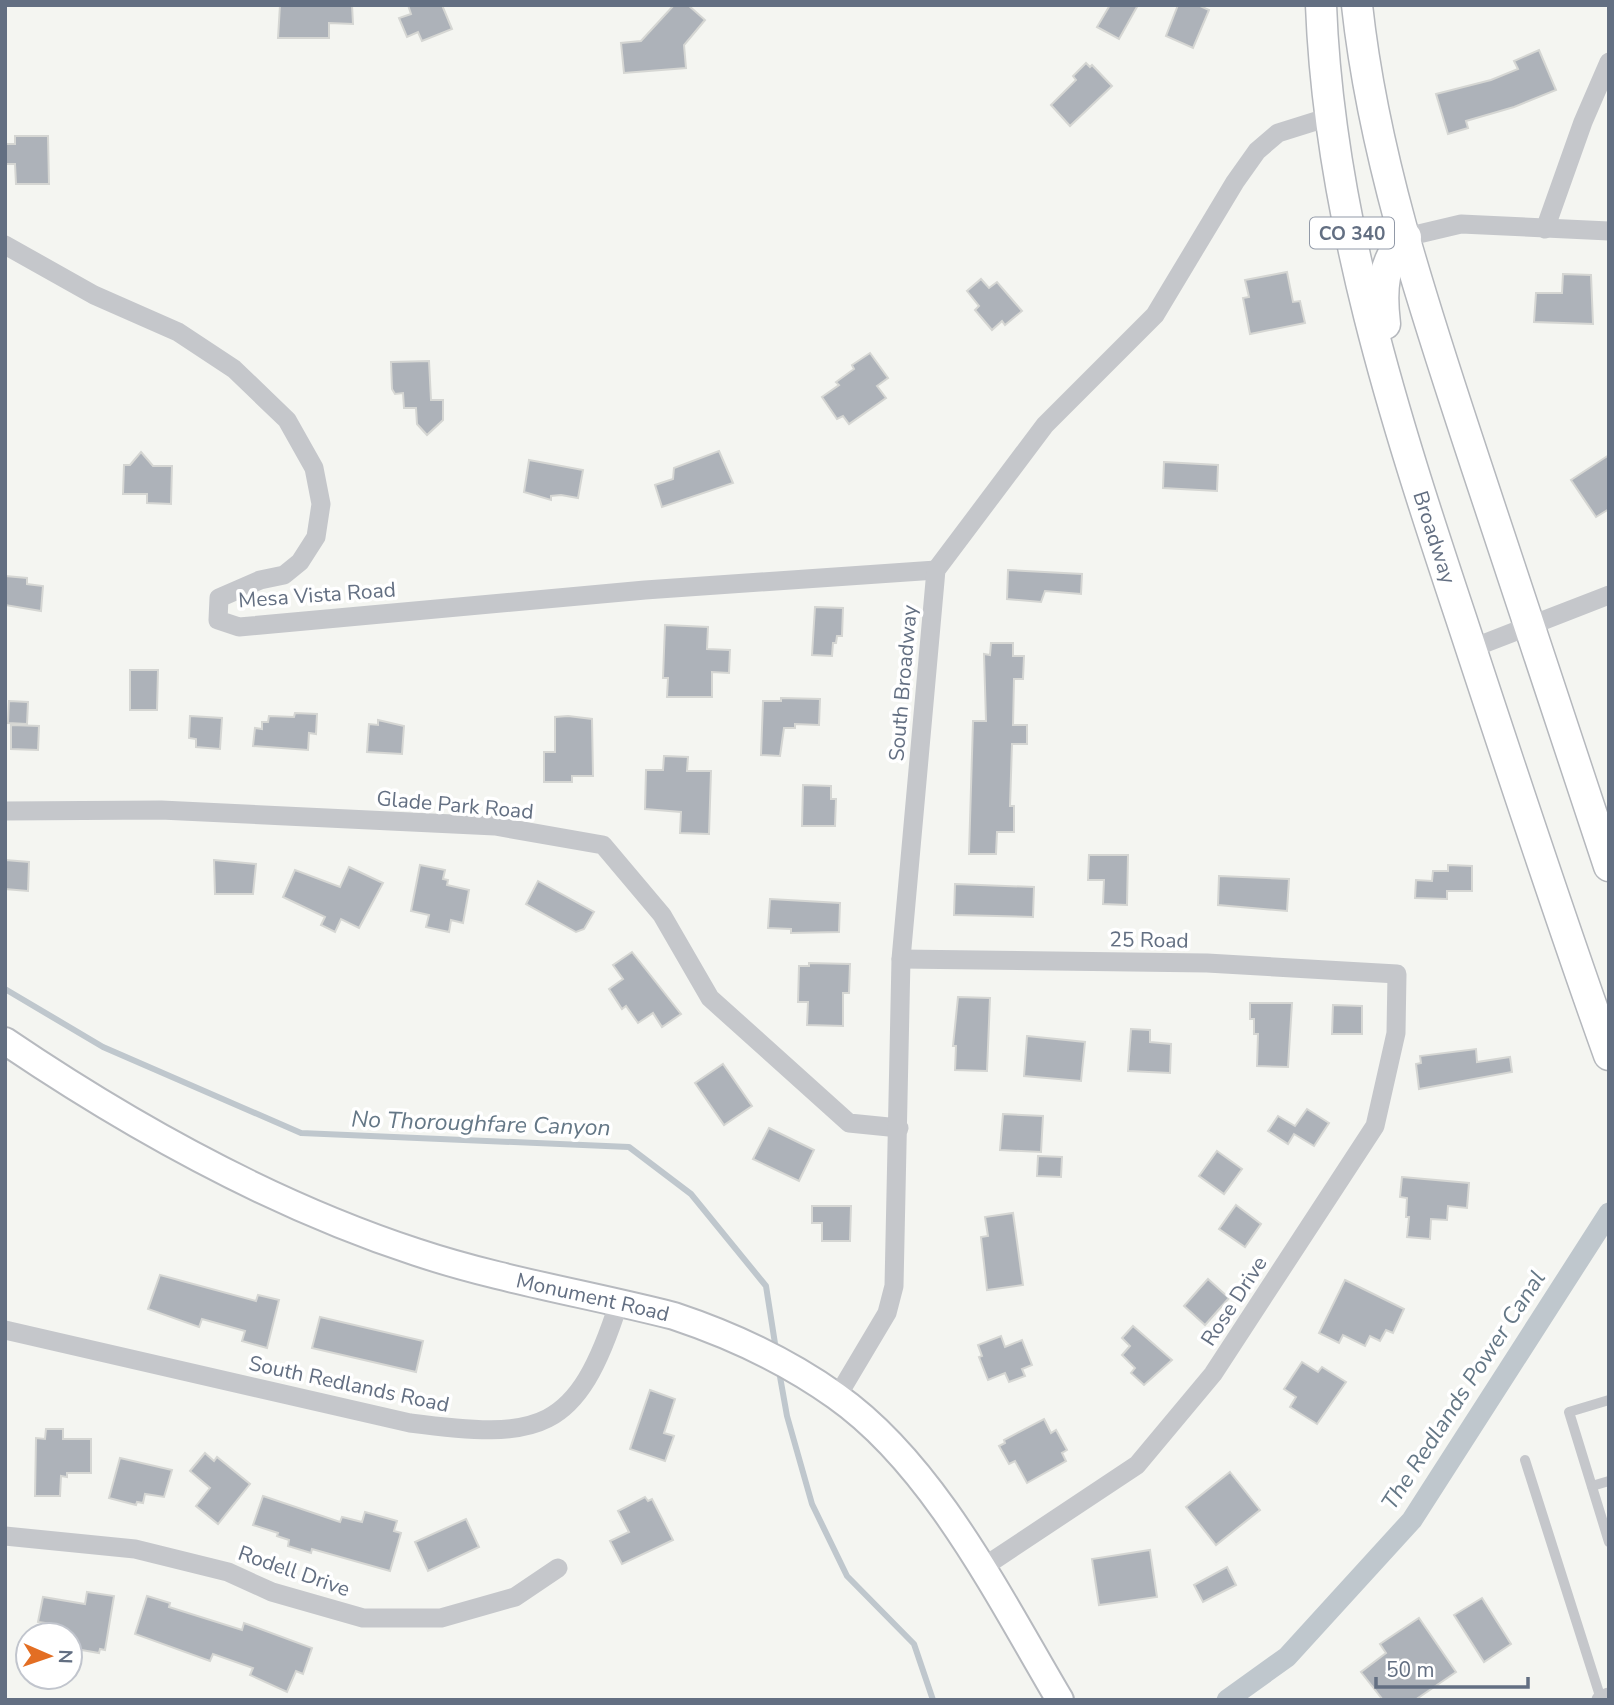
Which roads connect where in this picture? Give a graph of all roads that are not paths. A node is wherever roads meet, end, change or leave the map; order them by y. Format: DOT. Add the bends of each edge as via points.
graph roads {
  1 [pos="1321,5"];
  2 [pos="1357,5"];
  3 [pos="1609,62"];
  4 [pos="1329,117"];
  5 [pos="1545,229"];
  6 [pos="1609,231"];
  7 [pos="1406,237"];
  8 [pos="8,252"];
  9 [pos="1408,456"];
  10 [pos="936,570"];
  11 [pos="1609,595"];
  12 [pos="1530,626"];
  13 [pos="1471,649"];
  14 [pos="5,811"];
  15 [pos="1609,866"];
  16 [pos="901,959"];
  17 [pos="1397,974"];
  18 [pos="5,1041"];
  19 [pos="1609,1055"];
  20 [pos="899,1128"];
  21 [pos="619,1302"];
  22 [pos="5,1330"];
  23 [pos="838,1397"];
  24 [pos="1609,1400"];
  25 [pos="1525,1460"];
  26 [pos="1609,1480"];
  27 [pos="1592,1486"];
  28 [pos="5,1536"];
  29 [pos="1609,1542"];
  30 [pos="558,1567"];
  31 [pos="982,1568"];
  32 [pos="1609,1697"];
  33 [pos="1060,1700"];
  34 [pos="1601,1700"];
  1 -- 4 [label="main road, Broadway / CO 340"];
  2 -- 7 [label="main road, CO 340" via="1367,78"];
  3 -- 5 [label="street"];
  4 -- 9 [label="main road, Broadway / CO 340" via="1360,276"];
  4 -- 10 [label="street" via="1278,133 1257,151 1155,316 1045,425"];
  5 -- 6 [label="street"];
  5 -- 7 [label="street" via="1461,224"];
  7 -- 9 [label="main road" via="1387,265 1382,305"];
  7 -- 12 [label="main road, CO 340" via="1431,329"];
  8 -- 10 [label="street, Mesa Vista Road" via="178,332 234,369 287,420 314,468 321,504 316,537 300,562 284,575 219,598 218,620 239,627 645,590"];
  9 -- 13 [label="main road, Broadway / CO 340"];
  10 -- 16 [label="street, South Broadway"];
  11 -- 12 [label="street"];
  12 -- 13 [label="street"];
  12 -- 15 [label="main road, CO 340"];
  13 -- 19 [label="main road, Broadway / CO 340"];
  14 -- 20 [label="street, Glade Park Road" via="161,810 495,826 603,845 662,915 710,998 849,1123"];
  16 -- 17 [label="street, 25 Road" via="1207,963"];
  16 -- 20 [label="street, South Broadway"];
  17 -- 31 [label="street, Rose Drive" via="1396,1033 1376,1126 1213,1374 1137,1465"];
  18 -- 21 [label="main road, Monument Road" via="164,1140 336,1223 417,1253"];
  20 -- 23 [label="street, South Broadway" via="894,1286 887,1313"];
  21 -- 22 [label="street, South Redlands Road" via="581,1390 567,1406 543,1421 511,1430 472,1431 410,1423"];
  21 -- 23 [label="main road, Monument Road" via="743,1341"];
  23 -- 31 [label="main road, Monument Road" via="895,1449 936,1498"];
  24 -- 27 [label="lane" via="1569,1412"];
  25 -- 34 [label="lane"];
  26 -- 27 [label="lane"];
  27 -- 29 [label="lane"];
  28 -- 30 [label="street, Rodell Drive" via="135,1549 228,1572 272,1592 363,1618 441,1618 515,1597"];
  31 -- 33 [label="main road, Monument Road"];
  32 -- 34 [label="street"];
}
